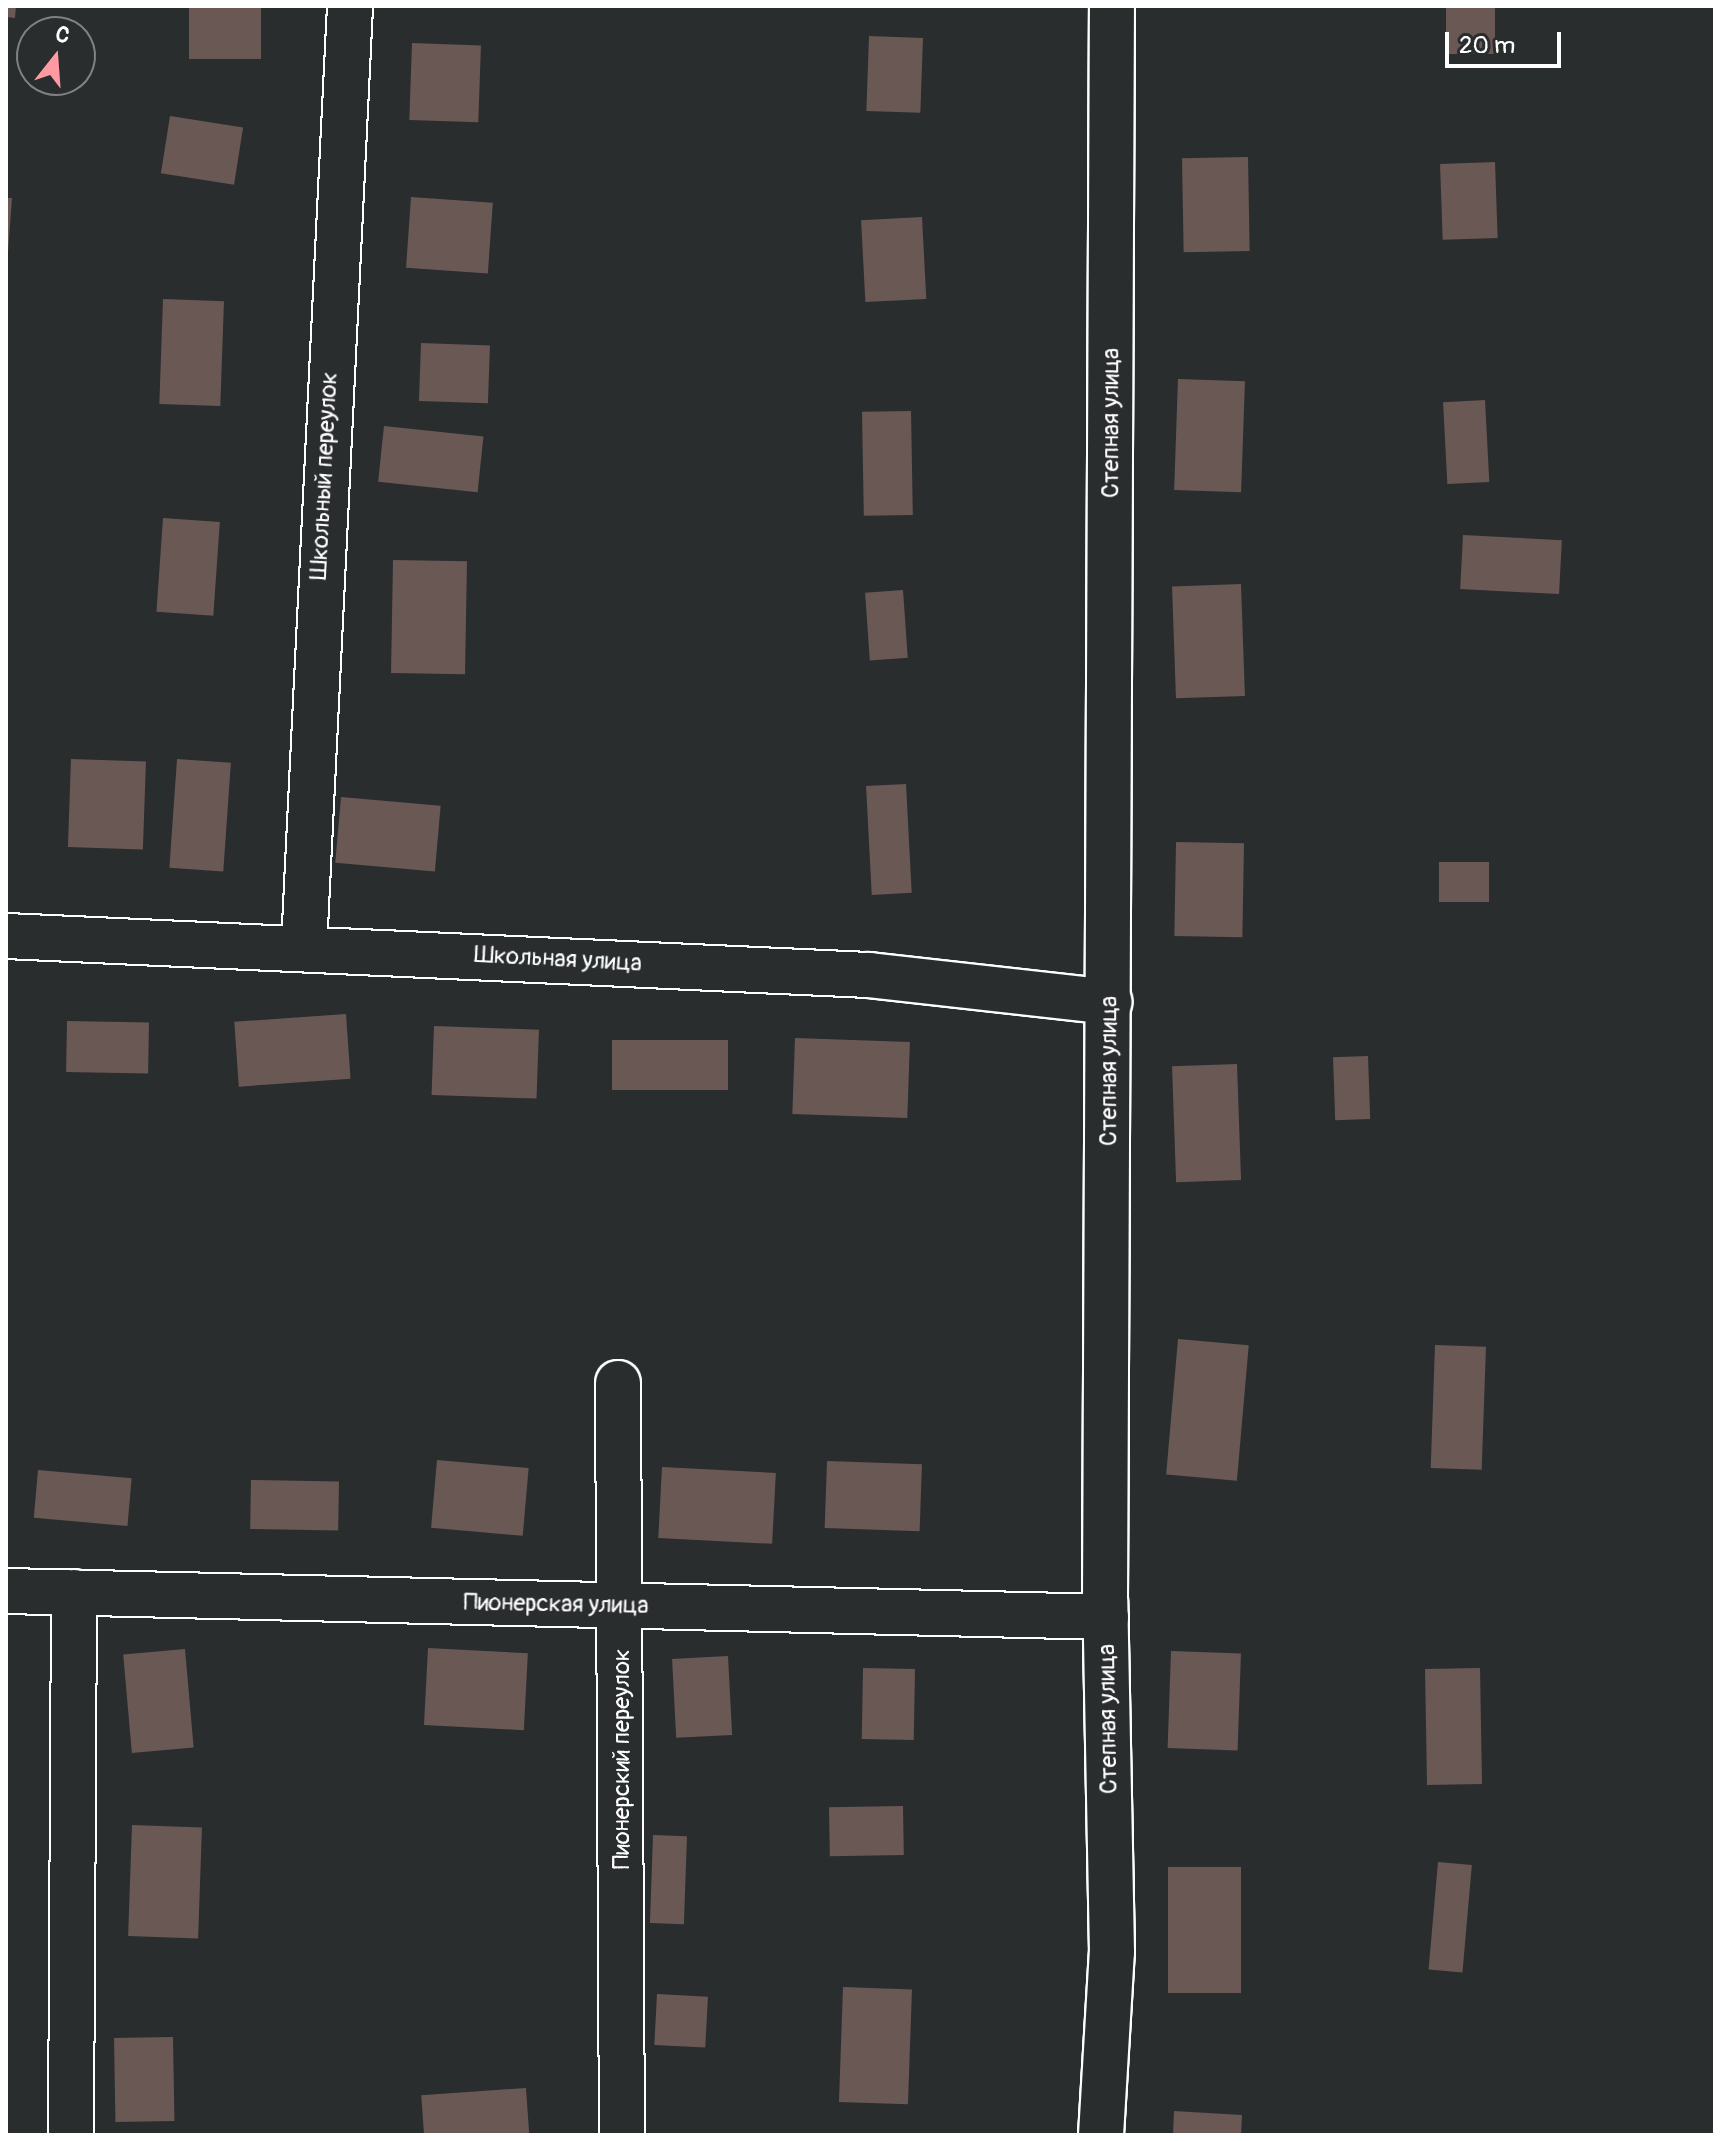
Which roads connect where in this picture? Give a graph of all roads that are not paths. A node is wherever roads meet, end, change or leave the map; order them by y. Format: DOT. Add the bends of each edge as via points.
graph roads {
  1 [pos="350,6"];
  2 [pos="1112,6"];
  3 [pos="6,936"];
  4 [pos="304,947"];
  5 [pos="1109,1002"];
  6 [pos="618,1383"];
  7 [pos="6,1591"];
  8 [pos="74,1592"];
  9 [pos="622,1606"];
  10 [pos="1106,1617"];
  11 [pos="71,2135"];
  12 [pos="622,2135"];
  13 [pos="1101,2135"];
  1 -- 4 [label="street, Школьный переулок"];
  2 -- 5 [label="street, Степная улица"];
  3 -- 4 [label="street, Школьная улица"];
  4 -- 5 [label="street, Школьная улица" via="869,975"];
  5 -- 10 [label="street, Степная улица"];
  6 -- 9 [label="street, Пионерский переулок"];
  7 -- 8 [label="street, Пионерская улица"];
  8 -- 9 [label="street, Пионерская улица"];
  8 -- 11 [label="street"];
  9 -- 10 [label="street, Пионерская улица"];
  9 -- 12 [label="street, Пионерский переулок"];
  10 -- 13 [label="street, Степная улица" via="1112,1952"];
}
